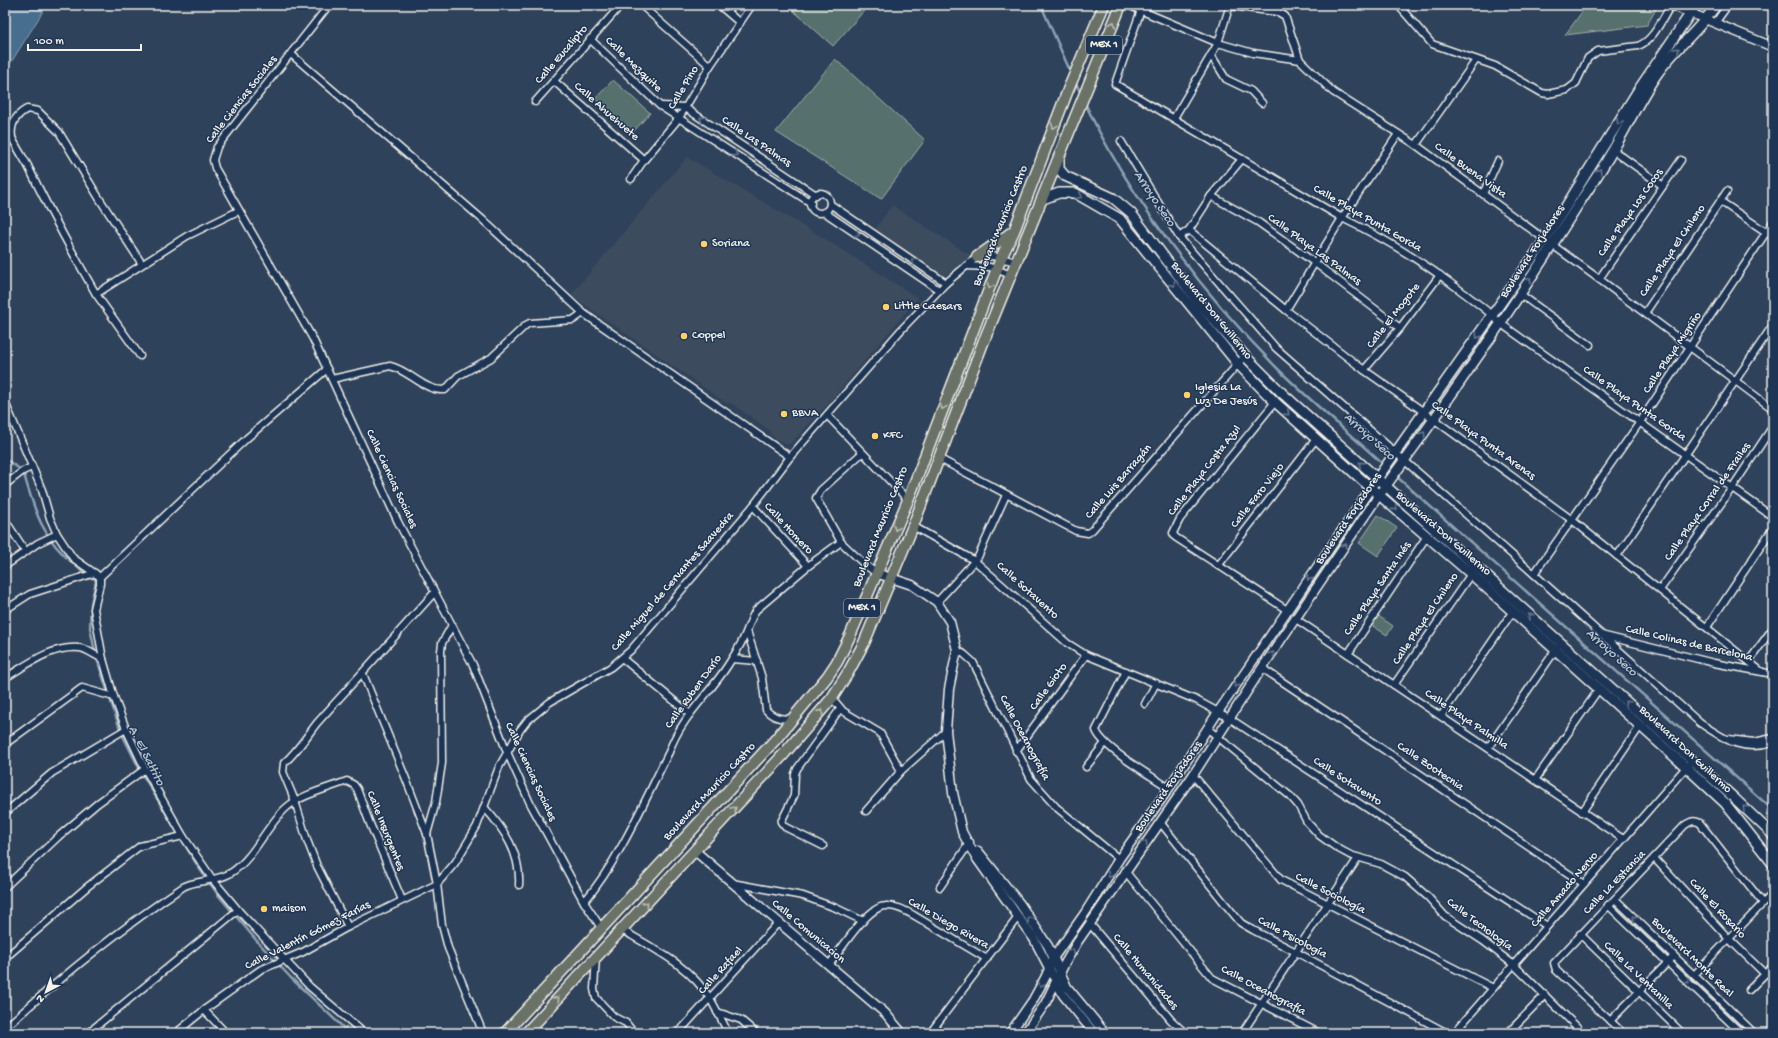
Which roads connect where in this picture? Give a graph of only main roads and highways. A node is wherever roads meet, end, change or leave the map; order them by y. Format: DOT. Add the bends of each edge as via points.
graph roads {
  1 [pos="1104,5"];
  2 [pos="1121,5"];
  3 [pos="1716,5"];
  4 [pos="1689,8"];
  5 [pos="1060,156"];
  6 [pos="1043,198"];
  7 [pos="1014,231"];
  8 [pos="977,257"];
  9 [pos="1378,477"];
  10 [pos="1387,485"];
  11 [pos="1371,488"];
  12 [pos="1379,495"];
  13 [pos="1473,570"];
  14 [pos="1558,647"];
  15 [pos="1689,764"];
  16 [pos="1733,797"];
  17 [pos="1725,803"];
  18 [pos="1773,835"];
  19 [pos="1773,864"];
  20 [pos="505,1033"];
  21 [pos="526,1033"];
  1 -- 7 [label="main road, Boulevard Mauricio Castro / MEX 1, one-way"];
  5 -- 2 [label="main road, MEX 1, one-way"];
  10 -- 3 [label="main road, Boulevard Forjadores, one-way" via="1553,245 1658,73 1668,59 1710,22"];
  4 -- 9 [label="main road, Boulevard Forjadores, one-way" via="1545,240"];
  5 -- 6 [label="main road, MEX 1"];
  9 -- 5 [label="main road, Boulevard Don Guillermo, one-way" via="1282,393 1245,356 1192,294 1131,214 1113,198 1065,176 1059,169"];
  6 -- 11 [label="main road, Boulevard Don Guillermo, one-way" via="1059,193 1075,193 1120,219 1237,363 1275,402"];
  21 -- 6 [label="main road, MEX 1, one-way" via="784,754 832,698 864,643"];
  7 -- 8 [label="main road"];
  7 -- 20 [label="main road, Boulevard Mauricio Castro / MEX 1, one-way" via="996,269 908,500 837,662 794,718"];
  9 -- 10 [label="main road, Boulevard Don Guillermo"];
  9 -- 11 [label="main road, Boulevard Forjadores"];
  10 -- 12 [label="main road, Boulevard Forjadores"];
  10 -- 13 [label="main road, Boulevard Don Guillermo"];
  11 -- 12 [label="main road, Boulevard Don Guillermo"];
  12 -- 13 [label="main road, Boulevard Don Guillermo, one-way" via="1427,536"];
  14 -- 13 [label="main road, Boulevard Don Guillermo, one-way"];
  13 -- 14 [label="main road, Boulevard Don Guillermo" via="1513,611"];
  15 -- 14 [label="main road, Boulevard Don Guillermo, one-way"];
  14 -- 15 [label="main road, Boulevard Don Guillermo" via="1600,689"];
  15 -- 16 [label="main road, Boulevard Don Guillermo"];
  15 -- 17 [label="main road, Boulevard Don Guillermo"];
  16 -- 17 [label="main road"];
  18 -- 16 [label="main road, Boulevard Don Guillermo, one-way"];
  17 -- 19 [label="main road, Boulevard Don Guillermo"];
}
